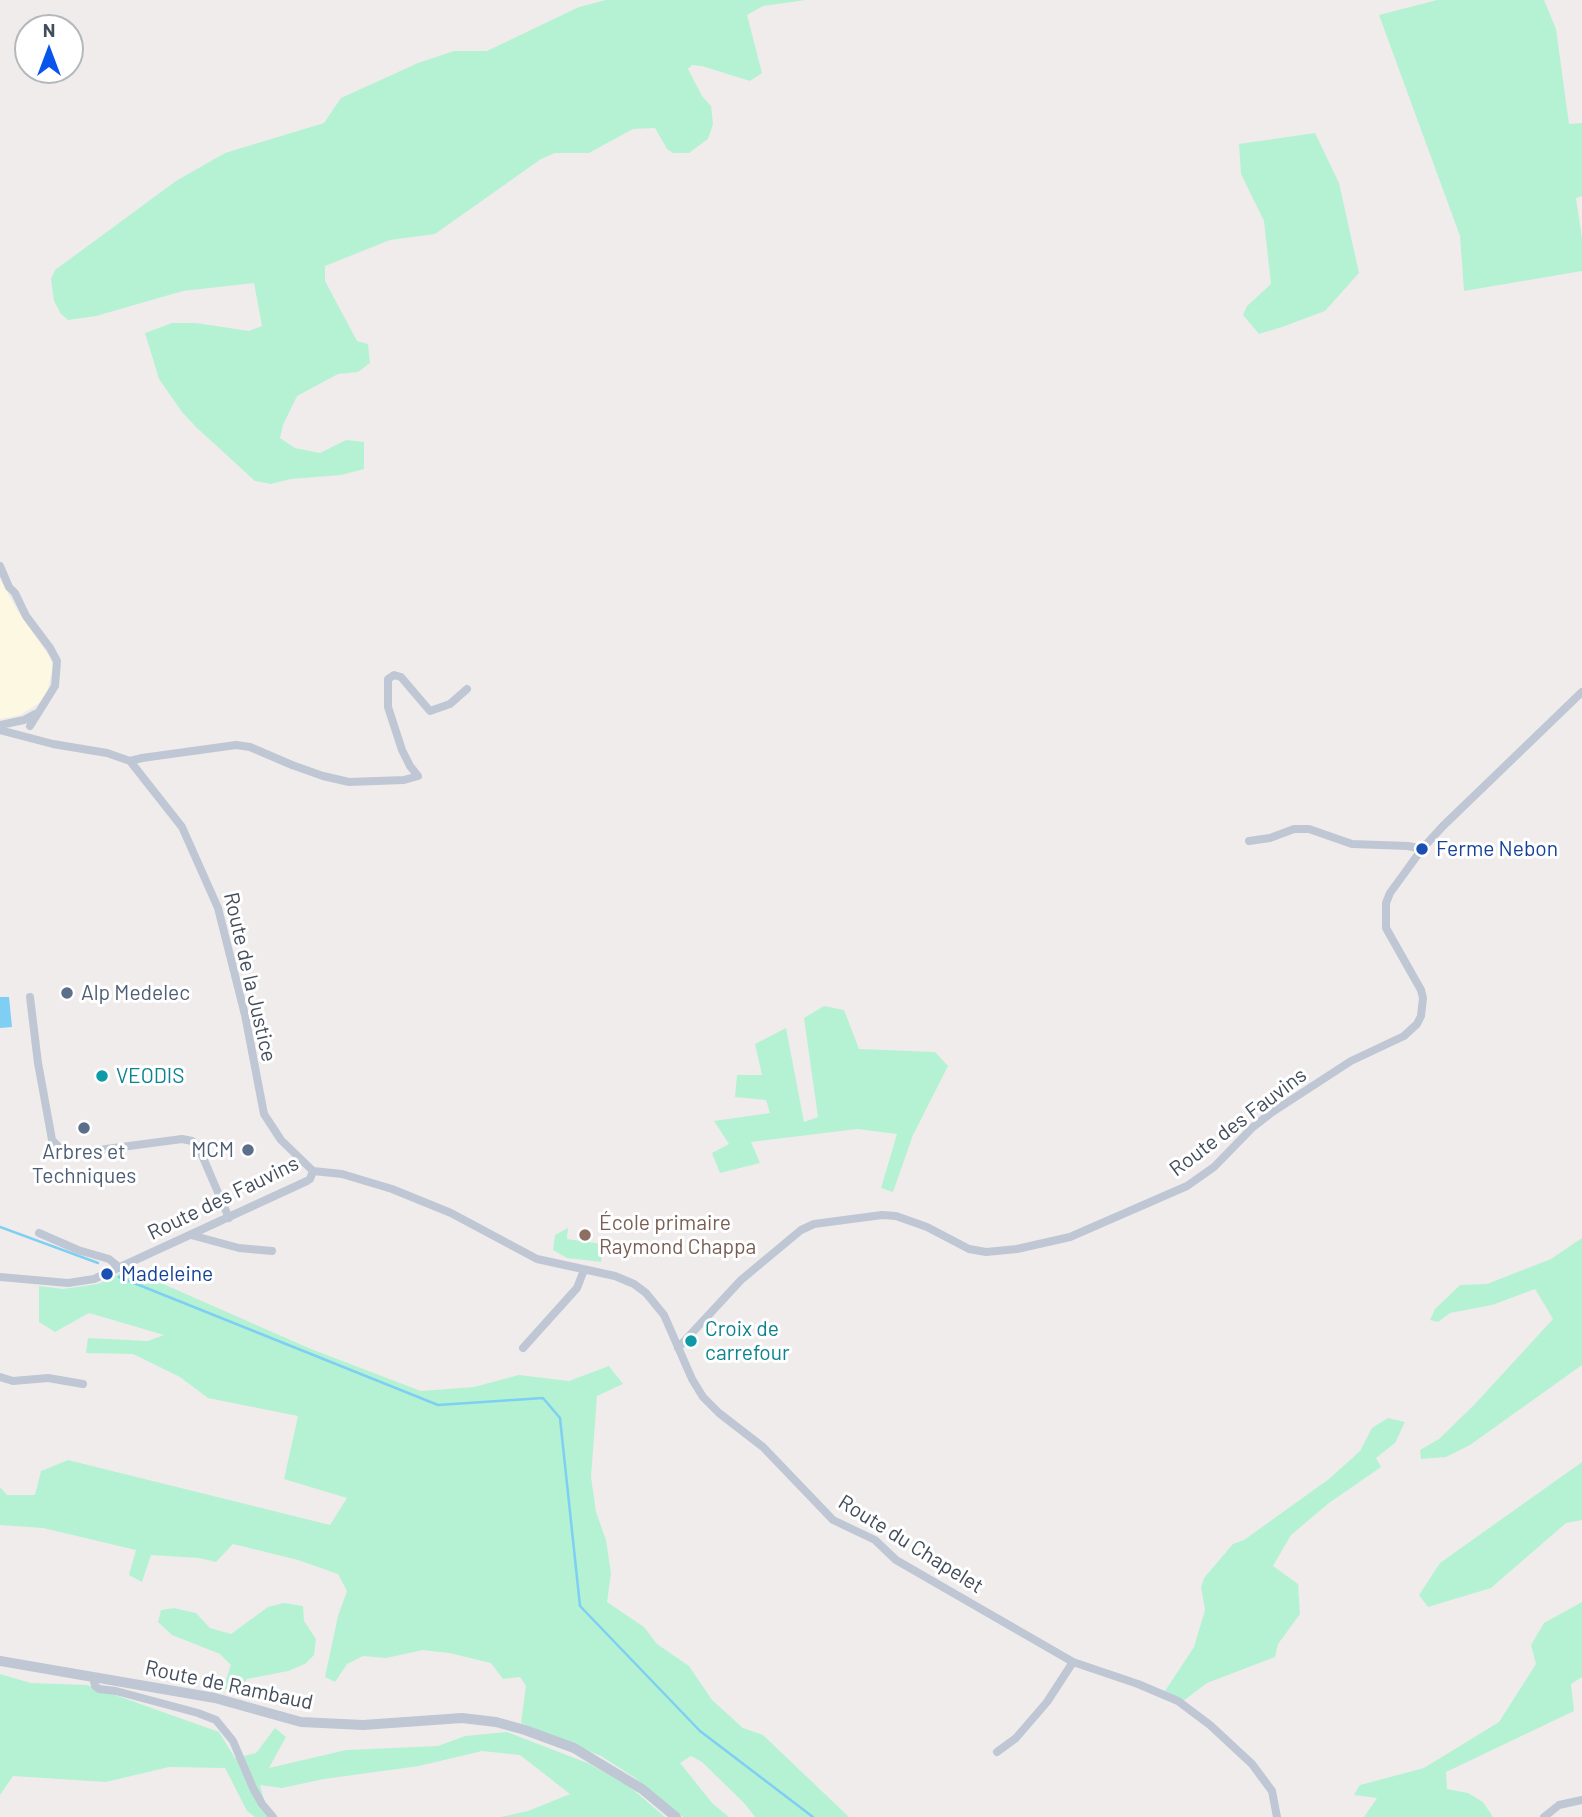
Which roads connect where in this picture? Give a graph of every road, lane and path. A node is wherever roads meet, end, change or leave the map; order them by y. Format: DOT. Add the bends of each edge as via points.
graph roads {
  1 [pos="0,566"];
  2 [pos="4,587"];
  3 [pos="467,689"];
  4 [pos="1582,692"];
  5 [pos="0,727"];
  6 [pos="24,728"];
  7 [pos="130,761"];
  8 [pos="1249,841"];
  9 [pos="1422,849"];
  10 [pos="30,997"];
  11 [pos="313,1171"];
  12 [pos="229,1218"];
  13 [pos="39,1233"];
  14 [pos="191,1236"];
  15 [pos="272,1251"];
  16 [pos="120,1268"];
  17 [pos="584,1270"];
  18 [pos="0,1277"];
  19 [pos="523,1348"];
  20 [pos="678,1348"];
  21 [pos="0,1377"];
  22 [pos="83,1384"];
  23 [pos="0,1661"];
  24 [pos="1073,1662"];
  25 [pos="93,1677"];
  26 [pos="997,1752"];
  27 [pos="1582,1800"];
  28 [pos="273,1817"];
  29 [pos="676,1817"];
  30 [pos="1277,1817"];
  31 [pos="1544,1817"];
  1 -- 2 [label="street"];
  2 -- 6 [label="street" via="15,593 57,661 55,686"];
  3 -- 7 [label="street" via="450,704 430,711 401,677 388,679 388,707 407,761 418,776 404,780 349,782 236,745"];
  4 -- 9 [label="street, Route des Fauvins"];
  5 -- 6 [label="street"];
  6 -- 7 [label="street" via="41,741"];
  7 -- 11 [label="street, Route de la Justice" via="182,827 209,883 242,1003 264,1114 281,1140"];
  8 -- 9 [label="street" via="1310,829 1352,844"];
  9 -- 20 [label="street, Route des Fauvins" via="1390,893 1384,916 1389,937 1421,990 1423,1007 1417,1024 1271,1113 1200,1178 1070,1237 1000,1251 969,1249 896,1216 814,1224 741,1280"];
  10 -- 12 [label="street" via="52,1140 76,1153 192,1141"];
  11 -- 12 [label="street, Route des Fauvins" via="307,1181"];
  11 -- 17 [label="street, Route des Fauvins" via="342,1174 392,1189 452,1213 537,1259"];
  12 -- 14 [label="street, Route des Fauvins"];
  13 -- 16 [label="street" via="110,1259"];
  14 -- 15 [label="street"];
  14 -- 16 [label="street, Route des Fauvins"];
  16 -- 18 [label="street, Route des Fauvins" via="68,1283"];
  17 -- 19 [label="street" via="577,1288"];
  17 -- 20 [label="street, Route des Fauvins" via="615,1276 646,1293 664,1315"];
  20 -- 24 [label="street, Route du Chapelet" via="704,1397 763,1447 833,1520 875,1540 896,1560"];
  21 -- 22 [label="street"];
  23 -- 25 [label="street, Route de Rambaud"];
  24 -- 26 [label="street" via="1048,1702"];
  24 -- 30 [label="street, Route du Chapelet" via="1178,1701 1210,1725 1252,1764 1272,1791"];
  25 -- 28 [label="street" via="99,1689 216,1720 233,1741 261,1804"];
  25 -- 29 [label="street, Route de Rambaud" via="215,1698 301,1722 363,1725 462,1718 496,1722 574,1748 642,1789"];
  27 -- 31 [label="street" via="1559,1805"];
}
